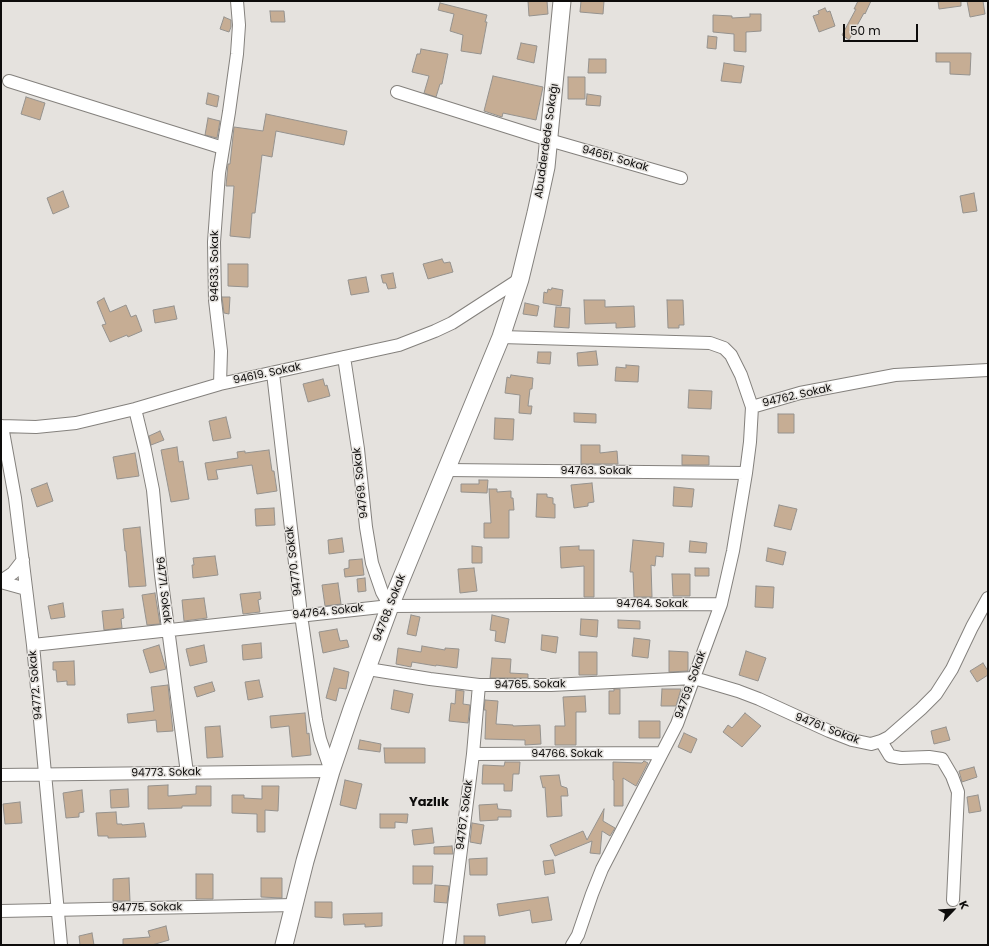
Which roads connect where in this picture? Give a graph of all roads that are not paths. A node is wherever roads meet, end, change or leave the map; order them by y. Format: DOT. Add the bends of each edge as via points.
graph roads {
  1 [pos="237,1"];
  2 [pos="562,1"];
  3 [pos="9,81"];
  4 [pos="397,92"];
  5 [pos="549,140"];
  6 [pos="223,148"];
  7 [pos="681,178"];
  8 [pos="520,279"];
  9 [pos="501,337"];
  10 [pos="344,357"];
  11 [pos="988,370"];
  12 [pos="273,373"];
  13 [pos="220,384"];
  14 [pos="752,407"];
  15 [pos="135,409"];
  16 [pos="2,426"];
  17 [pos="446,470"];
  18 [pos="746,473"];
  19 [pos="23,560"];
  20 [pos="1,581"];
  21 [pos="26,589"];
  22 [pos="988,598"];
  23 [pos="721,604"];
  24 [pos="390,606"];
  25 [pos="301,615"];
  26 [pos="168,630"];
  27 [pos="33,645"];
  28 [pos="368,669"];
  29 [pos="694,678"];
  30 [pos="479,685"];
  31 [pos="881,741"];
  32 [pos="661,753"];
  33 [pos="473,754"];
  34 [pos="331,771"];
  35 [pos="187,773"];
  36 [pos="1,776"];
  37 [pos="44,776"];
  38 [pos="952,900"];
  39 [pos="294,905"];
  40 [pos="57,910"];
  41 [pos="1,911"];
  42 [pos="61,945"];
  43 [pos="284,945"];
  44 [pos="449,945"];
  45 [pos="572,945"];
  1 -- 6 [label="street, 94633. Sokak" via="237,62"];
  2 -- 5 [label="street, Abudderdede Sokağı"];
  3 -- 6 [label="street"];
  4 -- 5 [label="street, 94651. Sokak"];
  5 -- 7 [label="street, 94651. Sokak"];
  5 -- 8 [label="street, Abudderdede Sokağı" via="546,167"];
  6 -- 13 [label="street, 94633. Sokak" via="217,190 214,263 221,351"];
  8 -- 9 [label="street, 94768. Sokak"];
  8 -- 10 [label="street, 94619. Sokak" via="434,332 399,345"];
  9 -- 14 [label="street, 94762. Sokak" via="710,342 724,348 731,355"];
  9 -- 17 [label="street, 94768. Sokak"];
  10 -- 12 [label="street, 94619. Sokak"];
  10 -- 24 [label="street, 94769. Sokak" via="372,563"];
  11 -- 14 [label="street, 94762. Sokak" via="895,376 800,393"];
  12 -- 13 [label="street, 94619. Sokak"];
  12 -- 25 [label="street, 94770. Sokak"];
  13 -- 15 [label="street, 94619. Sokak"];
  14 -- 18 [label="street, 94759. Sokak"];
  15 -- 16 [label="street, 94619. Sokak" via="62,425"];
  15 -- 26 [label="street, 94771. Sokak" via="153,490"];
  16 -- 19 [label="street, 94772. Sokak"];
  17 -- 18 [label="street, 94763. Sokak"];
  17 -- 24 [label="street, 94768. Sokak"];
  18 -- 23 [label="street, 94759. Sokak" via="734,551"];
  19 -- 20 [label="street" via="13,573"];
  19 -- 21 [label="street, 94772. Sokak"];
  20 -- 21 [label="street"];
  21 -- 27 [label="street, 94772. Sokak"];
  22 -- 31 [label="street" via="952,669 936,694"];
  23 -- 24 [label="street, 94764. Sokak"];
  23 -- 29 [label="street, 94759. Sokak"];
  24 -- 25 [label="street, 94764. Sokak"];
  24 -- 28 [label="street, 94768. Sokak"];
  25 -- 26 [label="street, 94764. Sokak"];
  25 -- 34 [label="street, 94770. Sokak" via="316,720"];
  26 -- 27 [label="street, 94764. Sokak"];
  26 -- 35 [label="street, 94771. Sokak"];
  27 -- 37 [label="street, 94772. Sokak"];
  28 -- 30 [label="street, 94765. Sokak"];
  28 -- 34 [label="street, 94768. Sokak"];
  29 -- 30 [label="street, 94765. Sokak" via="543,686"];
  29 -- 31 [label="street, 94761. Sokak" via="759,699 852,740 871,744"];
  29 -- 32 [label="street, 94759. Sokak" via="677,724"];
  30 -- 33 [label="street, 94767. Sokak"];
  31 -- 38 [label="street" via="890,756 942,758 952,776 958,792"];
  32 -- 33 [label="street, 94766. Sokak"];
  32 -- 45 [label="street, 94759. Sokak" via="602,869"];
  33 -- 44 [label="street, 94767. Sokak"];
  34 -- 35 [label="street, 94773. Sokak"];
  34 -- 39 [label="street, 94768. Sokak" via="304,861"];
  35 -- 37 [label="street, 94773. Sokak"];
  36 -- 37 [label="street, 94773. Sokak"];
  37 -- 40 [label="street, 94772. Sokak"];
  39 -- 40 [label="street, 94775. Sokak"];
  39 -- 43 [label="street, 94768. Sokak"];
  40 -- 41 [label="street, 94775. Sokak"];
  40 -- 42 [label="street, 94772. Sokak"];
}
